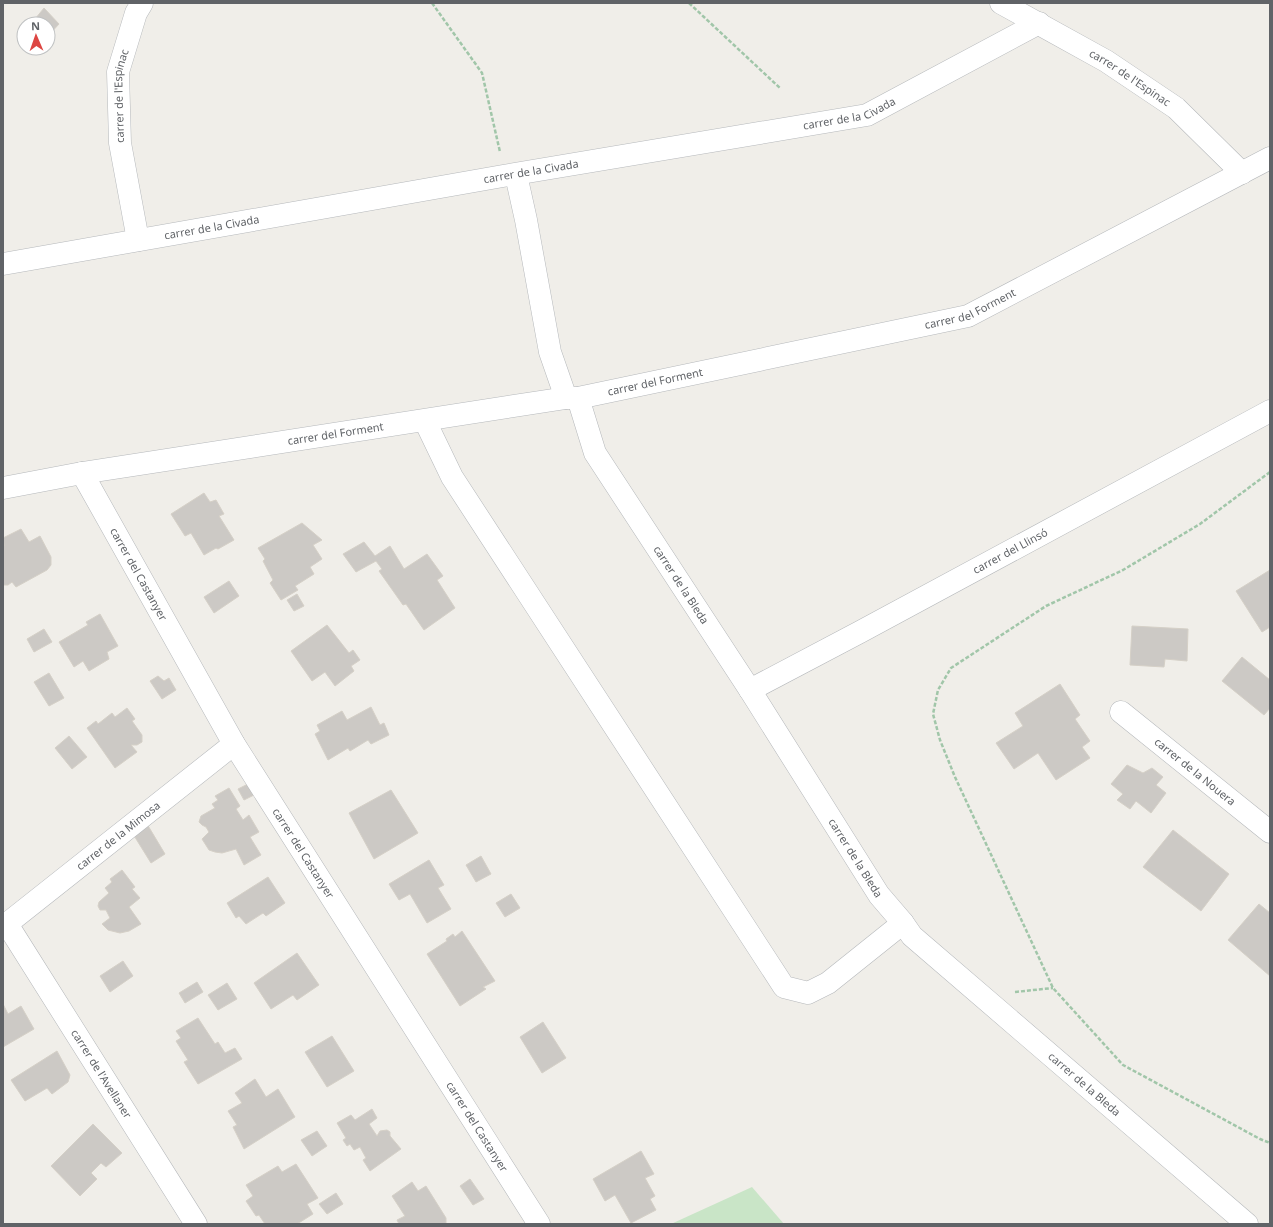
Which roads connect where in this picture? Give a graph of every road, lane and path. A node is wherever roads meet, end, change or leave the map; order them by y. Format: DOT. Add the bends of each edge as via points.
graph roads {
  1 [pos="142,3"];
  2 [pos="432,3"];
  3 [pos="690,3"];
  4 [pos="1001,3"];
  5 [pos="1039,23"];
  6 [pos="781,89"];
  7 [pos="1270,158"];
  8 [pos="1242,173"];
  9 [pos="509,176"];
  10 [pos="138,240"];
  11 [pos="3,264"];
  12 [pos="572,398"];
  13 [pos="1270,411"];
  14 [pos="426,421"];
  15 [pos="1270,472"];
  16 [pos="82,473"];
  17 [pos="3,488"];
  18 [pos="750,690"];
  19 [pos="1121,712"];
  20 [pos="234,744"];
  21 [pos="1270,831"];
  22 [pos="903,923"];
  23 [pos="5,925"];
  24 [pos="1053,988"];
  25 [pos="981,996"];
  26 [pos="1270,1143"];
  27 [pos="196,1224"];
  28 [pos="539,1224"];
  29 [pos="1247,1224"];
  1 -- 10 [label="street, carrer de l'Espinac" via="136,12 118,72 120,144"];
  2 -- 9 [label="path" via="482,73"];
  3 -- 6 [label="path"];
  4 -- 5 [label="street, carrer de l'Espinac"];
  5 -- 8 [label="street, carrer de l'Espinac" via="1106,61 1176,108"];
  5 -- 9 [label="street, carrer de la Civada" via="867,115"];
  7 -- 8 [label="street, carrer del Forment"];
  8 -- 12 [label="street, carrer del Forment" via="968,316"];
  9 -- 10 [label="street, carrer de la Civada"];
  9 -- 12 [label="street, carrer de la Bleda" via="526,220 550,352"];
  10 -- 11 [label="street, carrer de la Civada"];
  12 -- 14 [label="street, carrer del Forment"];
  12 -- 18 [label="street, carrer de la Bleda" via="595,453"];
  13 -- 18 [label="street, carrer del Llinsó"];
  14 -- 16 [label="street, carrer del Forment"];
  14 -- 22 [label="street" via="452,477 784,987 808,993 828,983"];
  15 -- 24 [label="path" via="1200,524 1122,570 1046,606 951,668 938,690 933,714 940,740"];
  16 -- 17 [label="street, carrer del Forment"];
  16 -- 20 [label="street, carrer del Castanyer"];
  18 -- 22 [label="street, carrer de la Bleda" via="879,895"];
  19 -- 21 [label="street, carrer de la Nouera"];
  20 -- 23 [label="street, carrer de la Mimosa"];
  20 -- 28 [label="street, carrer del Castanyer"];
  22 -- 25 [label="street, carrer de la Bleda" via="912,936"];
  23 -- 27 [label="street, carrer de l'Avellaner"];
  24 -- 25 [label="path"];
  24 -- 26 [label="path" via="1123,1065"];
  25 -- 29 [label="street, carrer de la Bleda"];
}
